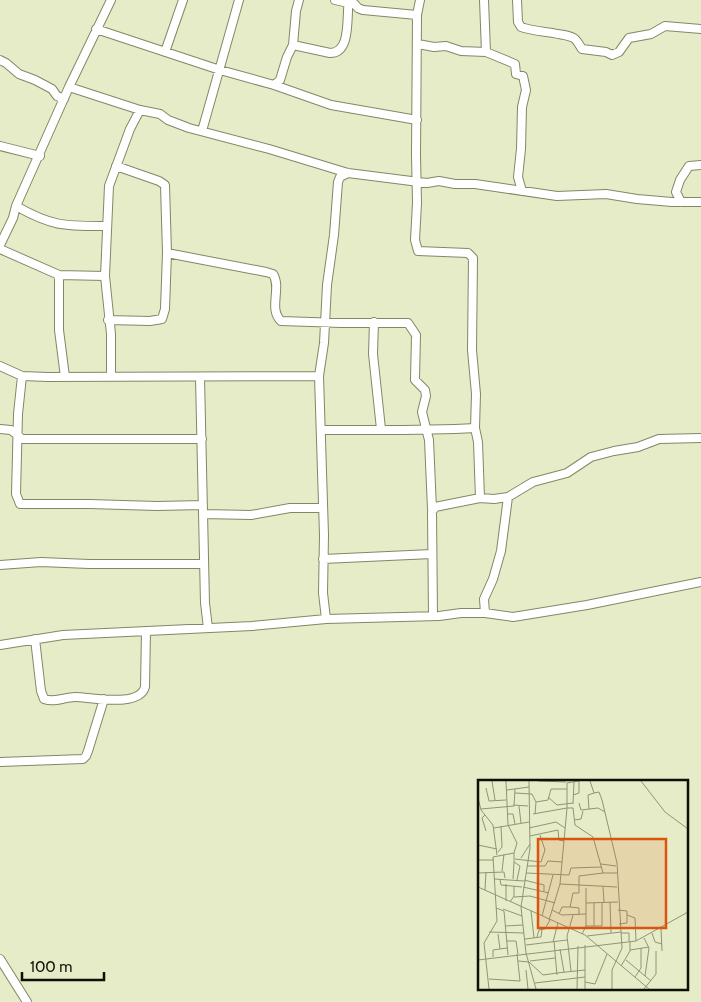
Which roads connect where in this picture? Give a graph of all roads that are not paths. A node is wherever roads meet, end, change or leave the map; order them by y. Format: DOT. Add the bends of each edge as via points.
graph roads {
  1 [pos="111,0"];
  2 [pos="183,0"];
  3 [pos="239,0"];
  4 [pos="299,0"];
  5 [pos="335,0"];
  6 [pos="420,0"];
  7 [pos="484,0"];
  8 [pos="517,0"];
  9 [pos="349,3"];
  10 [pos="417,15"];
  11 [pos="96,29"];
  12 [pos="698,29"];
  13 [pos="701,34"];
  14 [pos="418,44"];
  15 [pos="293,45"];
  16 [pos="165,52"];
  17 [pos="486,52"];
  18 [pos="0,60"];
  19 [pos="220,70"];
  20 [pos="274,85"];
  21 [pos="69,87"];
  22 [pos="64,99"];
  23 [pos="140,110"];
  24 [pos="417,120"];
  25 [pos="202,131"];
  26 [pos="0,146"];
  27 [pos="40,156"];
  28 [pos="701,165"];
  29 [pos="116,166"];
  30 [pos="348,173"];
  31 [pos="417,181"];
  32 [pos="522,191"];
  33 [pos="681,202"];
  34 [pos="701,202"];
  35 [pos="16,206"];
  36 [pos="107,226"];
  37 [pos="0,245"];
  38 [pos="0,249"];
  39 [pos="167,253"];
  40 [pos="59,275"];
  41 [pos="104,276"];
  42 [pos="108,320"];
  43 [pos="374,322"];
  44 [pos="325,323"];
  45 [pos="0,366"];
  46 [pos="22,376"];
  47 [pos="110,376"];
  48 [pos="319,376"];
  49 [pos="65,377"];
  50 [pos="200,377"];
  51 [pos="475,428"];
  52 [pos="0,429"];
  53 [pos="381,429"];
  54 [pos="322,430"];
  55 [pos="426,431"];
  56 [pos="19,438"];
  57 [pos="701,438"];
  58 [pos="202,439"];
  59 [pos="508,497"];
  60 [pos="480,498"];
  61 [pos="203,505"];
  62 [pos="323,508"];
  63 [pos="432,509"];
  64 [pos="203,514"];
  65 [pos="432,554"];
  66 [pos="323,559"];
  67 [pos="204,564"];
  68 [pos="0,565"];
  69 [pos="701,582"];
  70 [pos="485,612"];
  71 [pos="433,616"];
  72 [pos="326,619"];
  73 [pos="208,628"];
  74 [pos="146,631"];
  75 [pos="35,639"];
  76 [pos="0,646"];
  77 [pos="104,699"];
  78 [pos="0,762"];
  79 [pos="0,960"];
  80 [pos="26,1002"];
  1 -- 11 [label="street"];
  2 -- 16 [label="street"];
  3 -- 19 [label="street"];
  4 -- 15 [label="street"];
  5 -- 9 [label="street"];
  6 -- 10 [label="street"];
  7 -- 17 [label="street"];
  8 -- 12 [label="street" via="521,27 571,37 582,49 613,56 629,38 671,26"];
  9 -- 10 [label="street" via="372,12"];
  9 -- 15 [label="street" via="345,42 338,52"];
  10 -- 14 [label="street"];
  11 -- 16 [label="street"];
  11 -- 21 [label="street"];
  12 -- 13 [label="street"];
  14 -- 17 [label="street"];
  14 -- 24 [label="street"];
  15 -- 20 [label="street" via="280,80"];
  16 -- 19 [label="street"];
  17 -- 32 [label="street" via="515,64 516,74 525,79 518,177"];
  18 -- 22 [label="street"];
  19 -- 20 [label="street"];
  19 -- 25 [label="street"];
  20 -- 24 [label="street" via="331,105"];
  21 -- 22 [label="street"];
  21 -- 23 [label="street"];
  22 -- 27 [label="street"];
  23 -- 25 [label="street" via="160,114 168,120"];
  23 -- 29 [label="street"];
  24 -- 31 [label="street"];
  25 -- 30 [label="street"];
  26 -- 27 [label="street"];
  27 -- 35 [label="street"];
  28 -- 33 [label="street" via="690,166 680,180 676,192"];
  29 -- 36 [label="street" via="109,186"];
  29 -- 39 [label="street" via="165,185"];
  30 -- 31 [label="street"];
  30 -- 44 [label="street" via="338,182"];
  31 -- 32 [label="street" via="475,184"];
  31 -- 51 [label="street" via="417,250 468,253 473,258"];
  32 -- 33 [label="street" via="557,196 606,194"];
  33 -- 34 [label="street"];
  35 -- 36 [label="street" via="58,225"];
  35 -- 37 [label="street"];
  36 -- 41 [label="street"];
  38 -- 40 [label="street"];
  39 -- 42 [label="street" via="162,319"];
  39 -- 44 [label="street" via="271,273 276,279 275,311 279,320"];
  40 -- 41 [label="street"];
  40 -- 49 [label="street" via="59,330"];
  41 -- 42 [label="street"];
  42 -- 47 [label="street"];
  43 -- 44 [label="street"];
  43 -- 53 [label="street" via="373,354"];
  43 -- 55 [label="street" via="408,323 416,335 415,378 425,390 422,412"];
  44 -- 48 [label="street"];
  45 -- 46 [label="street"];
  46 -- 49 [label="street"];
  46 -- 56 [label="street"];
  47 -- 49 [label="street"];
  47 -- 50 [label="street"];
  48 -- 50 [label="street"];
  48 -- 54 [label="street"];
  50 -- 58 [label="street"];
  51 -- 55 [label="street"];
  51 -- 60 [label="street"];
  52 -- 56 [label="street" via="10,430"];
  53 -- 54 [label="street"];
  53 -- 55 [label="street"];
  54 -- 62 [label="street"];
  55 -- 63 [label="street"];
  56 -- 58 [label="street"];
  56 -- 61 [label="street" via="16,494 20,504"];
  57 -- 59 [label="street" via="659,439 591,457 568,473 533,482"];
  58 -- 61 [label="street"];
  59 -- 60 [label="street"];
  59 -- 70 [label="street" via="501,551 484,599"];
  60 -- 63 [label="street"];
  61 -- 64 [label="street"];
  62 -- 64 [label="street" via="290,508 251,515"];
  62 -- 66 [label="street"];
  63 -- 65 [label="street"];
  64 -- 67 [label="street"];
  65 -- 66 [label="street"];
  65 -- 71 [label="street"];
  66 -- 72 [label="street"];
  67 -- 68 [label="street" via="41,562"];
  67 -- 73 [label="street"];
  69 -- 70 [label="street" via="533,615 512,617"];
  70 -- 71 [label="street"];
  71 -- 72 [label="street"];
  72 -- 73 [label="street"];
  73 -- 74 [label="street"];
  74 -- 75 [label="street"];
  74 -- 77 [label="street" via="144,691 133,699"];
  75 -- 76 [label="street"];
  75 -- 77 [label="street" via="44,699"];
  77 -- 78 [label="street" via="85,758"];
  79 -- 80 [label="street"];
}
